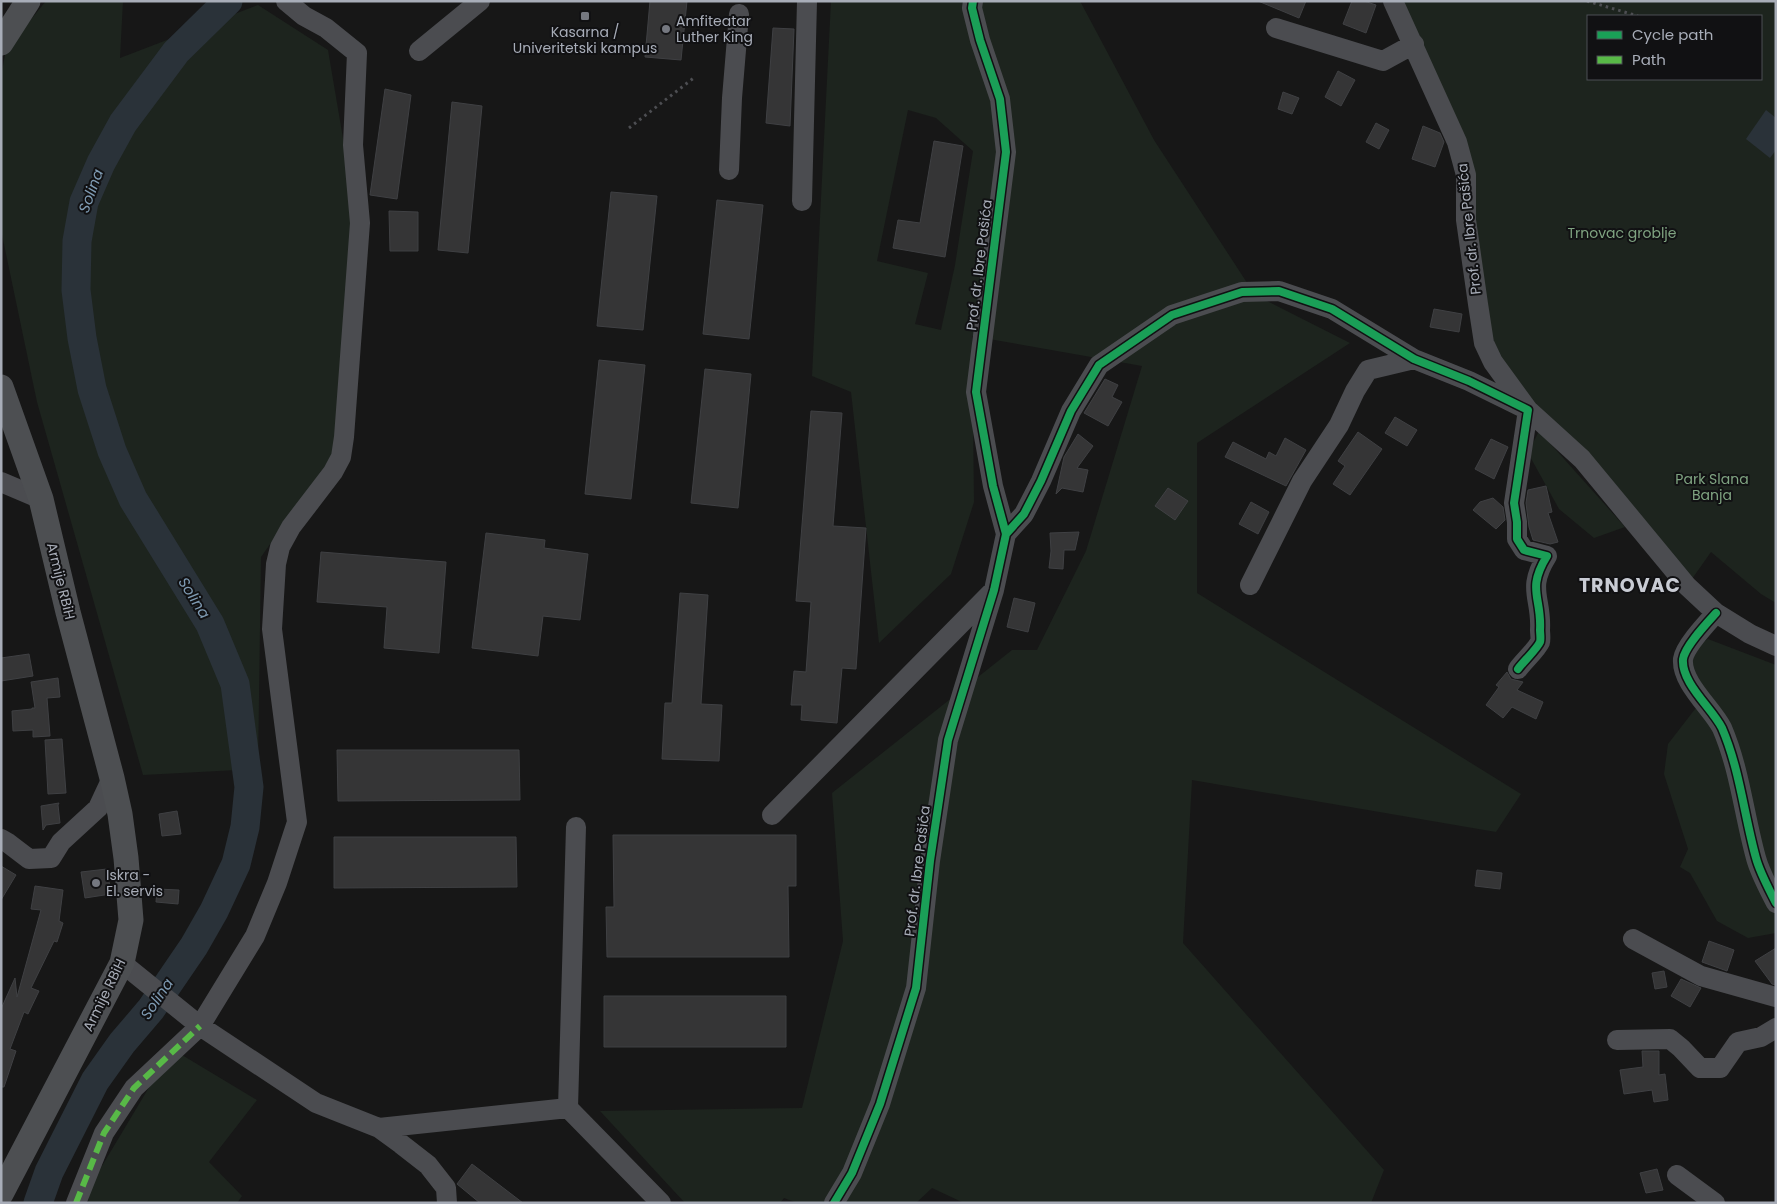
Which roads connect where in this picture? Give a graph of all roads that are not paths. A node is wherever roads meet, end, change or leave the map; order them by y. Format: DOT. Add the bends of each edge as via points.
graph roads {
  1 [pos="28,1"];
  2 [pos="286,1"];
  3 [pos="480,1"];
  4 [pos="807,1"];
  5 [pos="972,1"];
  6 [pos="1393,1"];
  7 [pos="739,14"];
  8 [pos="1276,28"];
  9 [pos="1,43"];
  10 [pos="1414,44"];
  11 [pos="419,51"];
  12 [pos="730,170"];
  13 [pos="802,202"];
  14 [pos="1414,360"];
  15 [pos="1,387"];
  16 [pos="1528,410"];
  17 [pos="1,482"];
  18 [pos="42,499"];
  19 [pos="1006,534"];
  20 [pos="1250,585"];
  21 [pos="994,590"];
  22 [pos="1716,612"];
  23 [pos="1776,646"];
  24 [pos="1518,669"];
  25 [pos="112,778"];
  26 [pos="98,808"];
  27 [pos="772,815"];
  28 [pos="576,827"];
  29 [pos="1,839"];
  30 [pos="85,839"];
  31 [pos="1776,903"];
  32 [pos="1633,939"];
  33 [pos="122,963"];
  34 [pos="1776,997"];
  35 [pos="200,1026"];
  36 [pos="1776,1028"];
  37 [pos="1617,1040"];
  38 [pos="568,1108"];
  39 [pos="379,1128"];
  40 [pos="1677,1175"];
  41 [pos="1,1194"];
  42 [pos="76,1203"];
  43 [pos="447,1203"];
  44 [pos="662,1203"];
  45 [pos="834,1203"];
  46 [pos="1715,1203"];
  1 -- 9 [label="main road"];
  2 -- 35 [label="street" via="357,54 353,145 360,223 344,437 341,457 333,472 291,526 280,547 276,564 272,629 297,822 255,936"];
  3 -- 11 [label="street"];
  4 -- 13 [label="street"];
  5 -- 19 [label="street, Prof. dr. Ibre Pašića" via="980,40 1000,99 1006,152 976,392 993,486"];
  6 -- 10 [label="street, Prof. dr. Ibre Pašića"];
  7 -- 12 [label="street"];
  8 -- 10 [label="street" via="1383,61"];
  10 -- 16 [label="street, Prof. dr. Ibre Pašića" via="1457,142 1466,175 1466,220 1484,343 1493,362"];
  14 -- 16 [label="street, Prof. dr. Ibre Pašića" via="1469,381"];
  14 -- 19 [label="street, Prof. dr. Ibre Pašića" via="1332,309 1279,291 1242,292 1172,315 1099,365 1071,411 1024,514"];
  14 -- 20 [label="street" via="1368,370 1339,425 1302,481"];
  15 -- 18 [label="main road, Armije RBiH"];
  16 -- 22 [label="street, Prof. dr. Ibre Pašića" via="1582,459 1687,586"];
  16 -- 24 [label="street" via="1514,503 1517,539 1524,550 1547,556 1536,582 1541,617 1540,642"];
  17 -- 18 [label="street"];
  18 -- 25 [label="main road, Armije RBiH"];
  19 -- 21 [label="street, Prof. dr. Ibre Pašića"];
  21 -- 27 [label="street"];
  21 -- 45 [label="street, Prof. dr. Ibre Pašića" via="948,740 916,988 880,1104 852,1173"];
  22 -- 23 [label="street, Prof. dr. Ibre Pašića"];
  22 -- 31 [label="street" via="1698,632 1683,659 1687,678 1718,719 1728,744 1756,860"];
  25 -- 26 [label="street"];
  25 -- 33 [label="main road, Armije RBiH" via="120,814 131,920"];
  26 -- 29 [label="street" via="61,842 51,858 29,859"];
  26 -- 30 [label="street"];
  28 -- 38 [label="street"];
  32 -- 34 [label="street" via="1702,976"];
  33 -- 35 [label="street"];
  33 -- 41 [label="main road, Armije RBiH"];
  35 -- 39 [label="street" via="316,1103"];
  35 -- 42 [label="street" via="134,1088 104,1134"];
  36 -- 37 [label="street" via="1761,1037 1738,1042 1720,1068 1700,1068 1670,1039"];
  38 -- 39 [label="street"];
  38 -- 44 [label="street"];
  39 -- 43 [label="street" via="428,1165 446,1188"];
  40 -- 46 [label="street"];
}
